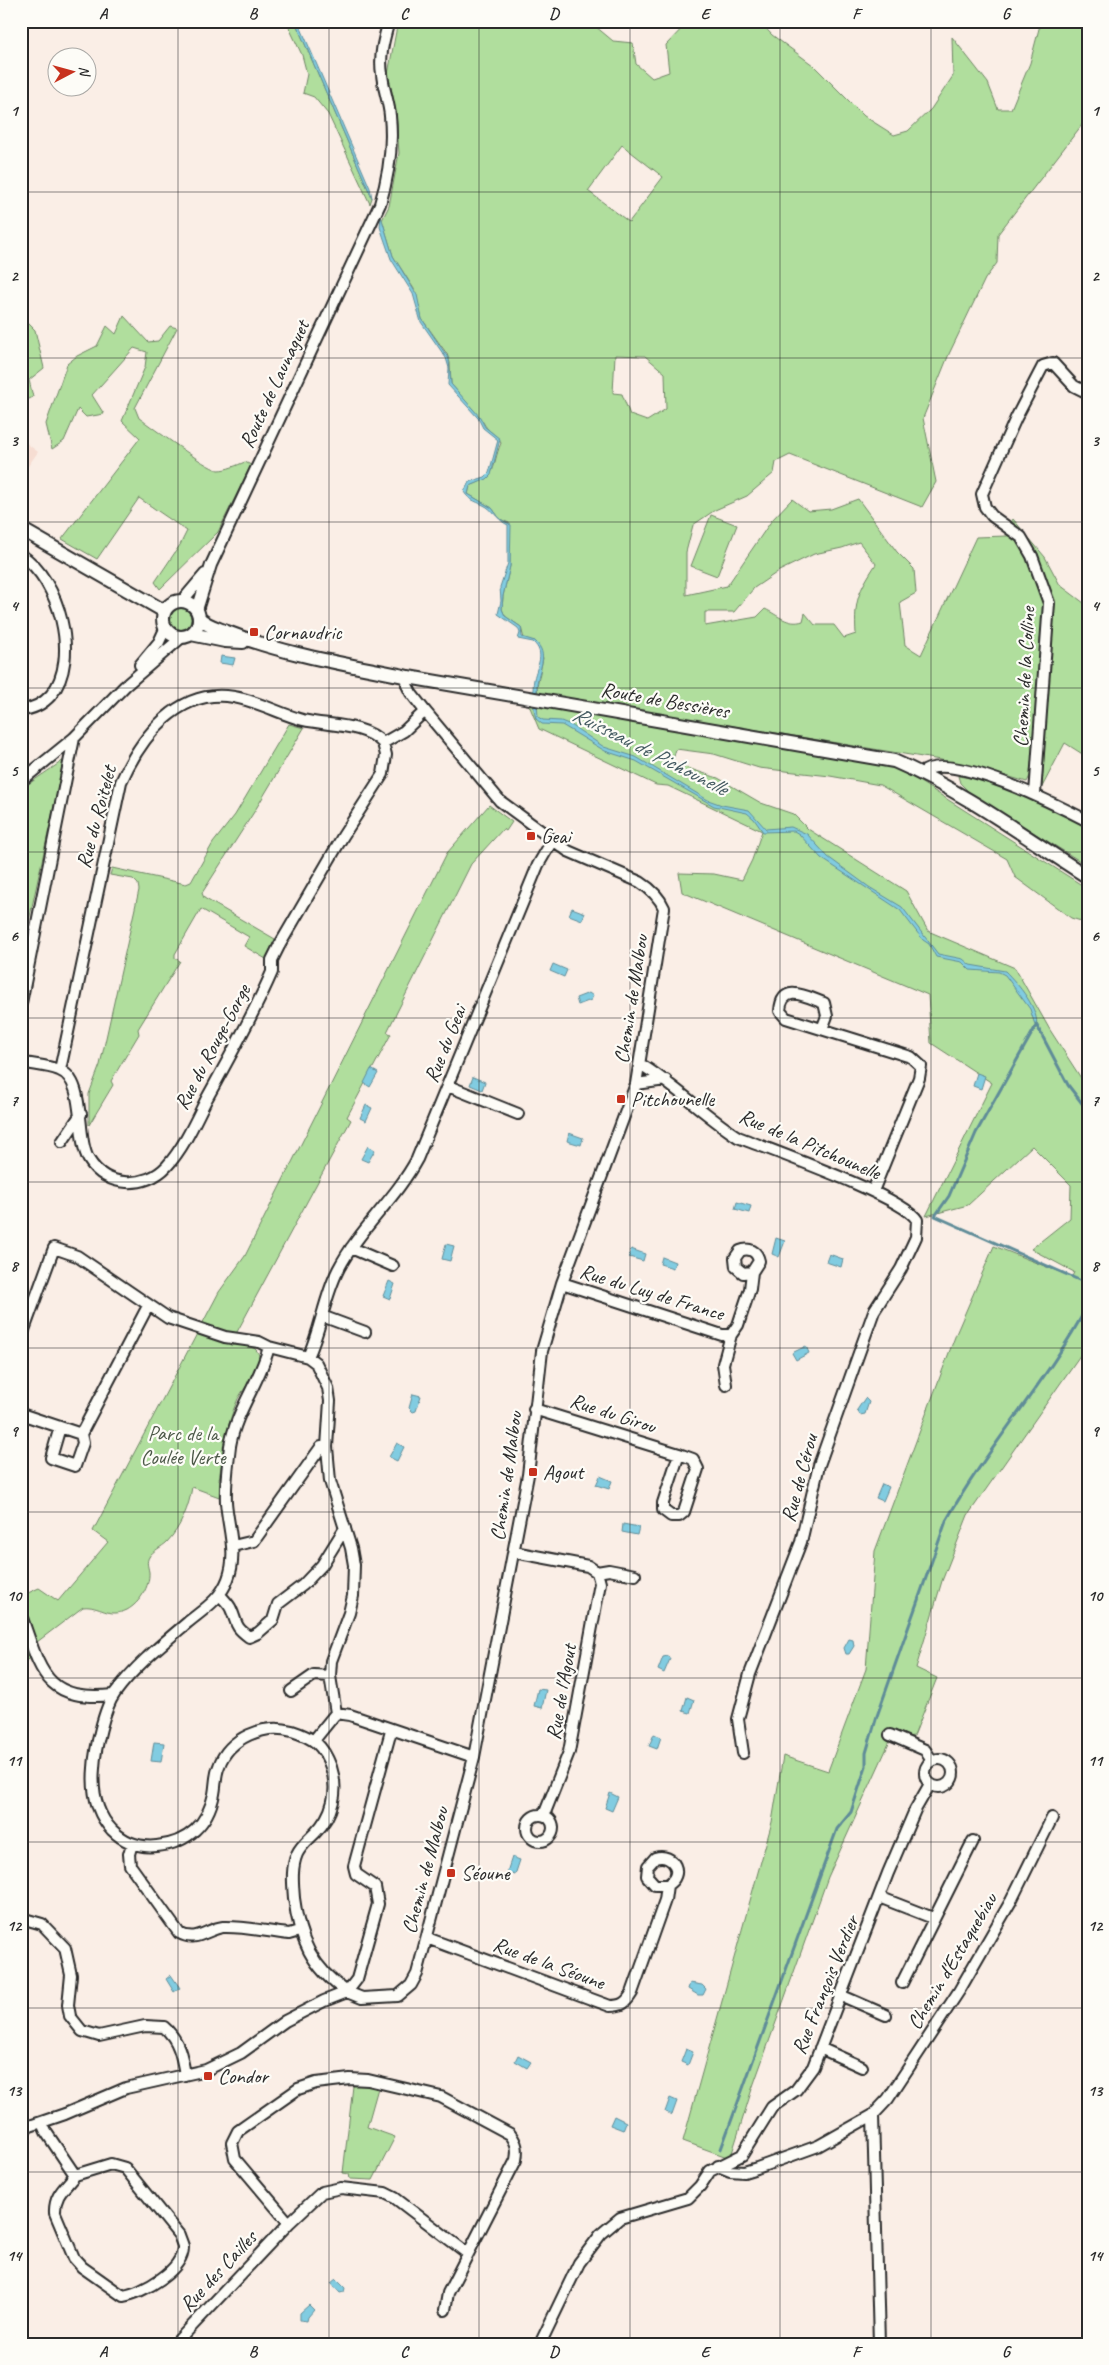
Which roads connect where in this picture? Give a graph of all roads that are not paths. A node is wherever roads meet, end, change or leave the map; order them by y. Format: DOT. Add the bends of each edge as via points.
graph roads {
  1 [pos="389,21"];
  2 [pos="1088,393"];
  3 [pos="21,529"];
  4 [pos="21,555"];
  5 [pos="211,566"];
  6 [pos="183,600"];
  7 [pos="164,611"];
  8 [pos="198,614"];
  9 [pos="166,629"];
  10 [pos="187,636"];
  11 [pos="252,643"];
  12 [pos="408,677"];
  13 [pos="125,686"];
  14 [pos="21,710"];
  15 [pos="425,711"];
  16 [pos="74,738"];
  17 [pos="383,743"];
  18 [pos="922,773"];
  19 [pos="21,781"];
  20 [pos="1035,794"];
  21 [pos="1088,821"];
  22 [pos="552,841"];
  23 [pos="1088,877"];
  24 [pos="21,1003"];
  25 [pos="822,1028"];
  26 [pos="21,1062"];
  27 [pos="640,1064"];
  28 [pos="60,1070"];
  29 [pos="666,1080"];
  30 [pos="636,1084"];
  31 [pos="448,1086"];
  32 [pos="81,1114"];
  33 [pos="518,1114"];
  34 [pos="62,1142"];
  35 [pos="873,1191"];
  36 [pos="918,1220"];
  37 [pos="351,1248"];
  38 [pos="393,1266"];
  39 [pos="752,1272"];
  40 [pos="562,1283"];
  41 [pos="148,1306"];
  42 [pos="322,1316"];
  43 [pos="365,1332"];
  44 [pos="731,1335"];
  45 [pos="21,1338"];
  46 [pos="268,1348"];
  47 [pos="308,1357"];
  48 [pos="726,1385"];
  49 [pos="534,1408"];
  50 [pos="21,1414"];
  51 [pos="60,1426"];
  52 [pos="82,1434"];
  53 [pos="327,1447"];
  54 [pos="679,1454"];
  55 [pos="345,1528"];
  56 [pos="233,1546"];
  57 [pos="514,1552"];
  58 [pos="597,1572"];
  59 [pos="634,1575"];
  60 [pos="221,1596"];
  61 [pos="21,1616"];
  62 [pos="330,1676"];
  63 [pos="291,1691"];
  64 [pos="113,1695"];
  65 [pos="336,1713"];
  66 [pos="391,1731"];
  67 [pos="890,1735"];
  68 [pos="315,1739"];
  69 [pos="743,1753"];
  70 [pos="474,1757"];
  71 [pos="932,1761"];
  72 [pos="930,1784"];
  73 [pos="544,1815"];
  74 [pos="1052,1818"];
  75 [pos="973,1841"];
  76 [pos="132,1844"];
  77 [pos="667,1885"];
  78 [pos="879,1897"];
  79 [pos="21,1918"];
  80 [pos="933,1918"];
  81 [pos="299,1931"];
  82 [pos="427,1938"];
  83 [pos="902,1983"];
  84 [pos="347,1992"];
  85 [pos="840,1995"];
  86 [pos="886,2015"];
  87 [pos="820,2048"];
  88 [pos="862,2067"];
  89 [pos="185,2075"];
  90 [pos="873,2115"];
  91 [pos="42,2122"];
  92 [pos="21,2129"];
  93 [pos="718,2166"];
  94 [pos="75,2175"];
  95 [pos="289,2223"];
  96 [pos="467,2254"];
  97 [pos="445,2310"];
  98 [pos="175,2344"];
  99 [pos="540,2344"];
  100 [pos="879,2344"];
  1 -- 5 [label="street, Route de Launaguet" via="381,61 390,113 386,186"];
  2 -- 20 [label="street, Chemin de la Colline" via="1074,386 1058,368 1048,363 1042,366 982,494 985,507 992,516 1021,538 1032,556 1049,603"];
  3 -- 7 [label="main road"];
  4 -- 14 [label="street" via="37,567 54,596 65,643 65,664 62,677 45,701 37,707"];
  5 -- 6 [label="street, Route de Launaguet"];
  5 -- 8 [label="street, Route de Launaguet"];
  6 -- 7 [label="main road" via="169,604"];
  6 -- 8 [label="main road" via="189,602"];
  7 -- 9 [label="main road"];
  8 -- 10 [label="main road" via="196,630"];
  8 -- 11 [label="main road, Route de Bessières" via="209,625"];
  9 -- 10 [label="main road" via="170,634"];
  9 -- 13 [label="street"];
  10 -- 11 [label="main road, Route de Bessières"];
  10 -- 13 [label="street"];
  11 -- 12 [label="main road, Route de Bessières"];
  12 -- 15 [label="street, Chemin de Malbou" via="411,693"];
  12 -- 18 [label="main road, Route de Bessières" via="870,756 894,761"];
  13 -- 16 [label="street"];
  15 -- 17 [label="street" via="404,731"];
  15 -- 22 [label="street, Chemin de Malbou" via="500,801"];
  16 -- 19 [label="street"];
  16 -- 24 [label="street"];
  17 -- 28 [label="street, Rue du Roitelet" via="361,730 302,720 222,695 184,704 143,740 121,782"];
  17 -- 32 [label="street, Rue du Rouge-Gorge" via="386,755 382,774 279,946 272,960 272,972 231,1057 167,1166 152,1178 130,1183 96,1170 82,1145"];
  18 -- 20 [label="street" via="944,768 982,775"];
  18 -- 23 [label="main road, Route de Bessières"];
  20 -- 21 [label="street"];
  22 -- 27 [label="street, Chemin de Malbou" via="640,882 651,889 664,908"];
  22 -- 31 [label="street, Rue du Geai" via="538,865"];
  25 -- 25 [label="street" via="786,1018 780,1011 781,1002 788,994 796,992 824,1003 827,1016"];
  25 -- 35 [label="street" via="911,1057 921,1066"];
  26 -- 28 [label="street"];
  27 -- 29 [label="street, Rue de la Pitchounelle"];
  27 -- 30 [label="street, Chemin de Malbou"];
  28 -- 32 [label="street, Rue du Rouge-Gorge" via="76,1093"];
  29 -- 30 [label="street"];
  29 -- 35 [label="street, Rue de la Pitchounelle" via="738,1137"];
  30 -- 40 [label="street, Chemin de Malbou"];
  31 -- 33 [label="street"];
  31 -- 37 [label="street, Rue du Geai" via="408,1176"];
  32 -- 34 [label="street"];
  35 -- 36 [label="street, Rue de la Pitchounelle" via="906,1208"];
  36 -- 69 [label="street, Rue de Cérou" via="916,1236 901,1269 874,1311 819,1465 801,1542 750,1674 738,1719"];
  37 -- 38 [label="street"];
  37 -- 42 [label="street, Rue du Geai" via="338,1270"];
  39 -- 44 [label="street, Rue du Luy de France" via="738,1325"];
  40 -- 44 [label="street, Rue du Luy de France" via="722,1335"];
  40 -- 49 [label="street, Chemin de Malbou" via="542,1351"];
  41 -- 45 [label="street" via="77,1256 54,1248"];
  41 -- 46 [label="street" via="168,1318"];
  41 -- 52 [label="street"];
  42 -- 43 [label="street"];
  42 -- 47 [label="street, Rue du Geai"];
  44 -- 48 [label="street, Rue du Luy de France" via="723,1364"];
  46 -- 47 [label="street"];
  46 -- 56 [label="street" via="266,1359 244,1401 231,1442 226,1505"];
  47 -- 53 [label="street" via="316,1363 328,1388"];
  49 -- 54 [label="street, Rue du Girou"];
  49 -- 57 [label="street, Chemin de Malbou" via="530,1457"];
  50 -- 51 [label="street"];
  51 -- 52 [label="street"];
  51 -- 52 [label="street" via="51,1458 75,1466 83,1443"];
  53 -- 55 [label="street" via="330,1481"];
  53 -- 56 [label="street" via="321,1447 254,1541"];
  54 -- 54 [label="street, Rue du Girou" via="693,1459 698,1469 684,1512 671,1516 663,1510 663,1503"];
  55 -- 60 [label="street" via="322,1565 278,1604 274,1620 258,1633 249,1637 240,1630 232,1610"];
  55 -- 62 [label="street" via="354,1565 353,1596 331,1661"];
  56 -- 60 [label="street" via="230,1576"];
  57 -- 58 [label="street" via="588,1566"];
  57 -- 70 [label="street, Chemin de Malbou"];
  58 -- 59 [label="street" via="609,1570"];
  58 -- 73 [label="street, Rue de l'Agout" via="600,1583 569,1752"];
  60 -- 64 [label="street" via="149,1654"];
  61 -- 64 [label="street" via="44,1676 69,1695"];
  62 -- 63 [label="street" via="314,1675"];
  62 -- 65 [label="street"];
  64 -- 76 [label="street" via="95,1748 93,1779 105,1822"];
  65 -- 66 [label="street"];
  65 -- 68 [label="street"];
  66 -- 70 [label="street"];
  66 -- 84 [label="street" via="354,1866 356,1874 375,1887 378,1904 357,1979"];
  67 -- 71 [label="street" via="925,1750"];
  68 -- 76 [label="street" via="287,1730 245,1736 228,1750 219,1763 211,1807 196,1830 172,1843 142,1847"];
  68 -- 81 [label="street" via="332,1768 335,1798 324,1824 302,1844 296,1855 293,1885"];
  70 -- 82 [label="street, Chemin de Malbou"];
  71 -- 72 [label="street" via="925,1772"];
  71 -- 72 [label="street" via="946,1761 953,1772 948,1784 939,1787"];
  72 -- 78 [label="street, Rue François Verdier" via="915,1810"];
  74 -- 90 [label="street, Chemin d'Estaquebiau" via="1011,1901 959,1991 888,2099"];
  75 -- 80 [label="street"];
  76 -- 81 [label="street" via="130,1865 179,1933 186,1937 196,1938 223,1927 289,1934"];
  77 -- 82 [label="street, Rue de la Séoune" via="665,1900 632,1993 619,2006 610,2006"];
  78 -- 80 [label="street, Rue François Verdier"];
  78 -- 85 [label="street, Rue François Verdier"];
  79 -- 89 [label="street" via="42,1924 65,1948 71,1975 70,2016 82,2031 99,2036 146,2026 164,2027 176,2040"];
  80 -- 83 [label="street"];
  81 -- 84 [label="street" via="316,1962"];
  82 -- 84 [label="street, Chemin de Malbou" via="417,1974 404,1993 387,1998 362,1998"];
  84 -- 89 [label="street" via="285,2021 241,2053 206,2070"];
  85 -- 86 [label="street"];
  85 -- 87 [label="street, Rue François Verdier"];
  87 -- 88 [label="street"];
  87 -- 93 [label="street, Rue François Verdier" via="813,2067 796,2090 772,2107 742,2155"];
  89 -- 91 [label="street" via="126,2088"];
  90 -- 93 [label="street, Chemin d'Estaquebiau" via="818,2146 756,2168 737,2171"];
  90 -- 100 [label="street"];
  91 -- 92 [label="street"];
  91 -- 94 [label="street"];
  93 -- 99 [label="street" via="688,2198 620,2218 601,2234 578,2263"];
  94 -- 94 [label="street" via="59,2193 55,2213 74,2258 82,2267 123,2296 140,2292 177,2264 183,2245 179,2235 124,2168 111,2164"];
  95 -- 96 [label="street, Rue des Cailles" via="316,2198 332,2189 385,2192"];
  95 -- 96 [label="street" via="235,2159 232,2150 234,2137 298,2089 333,2081 368,2080 441,2097 510,2134 516,2142 516,2160"];
  95 -- 98 [label="street, Rue des Cailles"];
  96 -- 97 [label="street" via="448,2293"];
}
